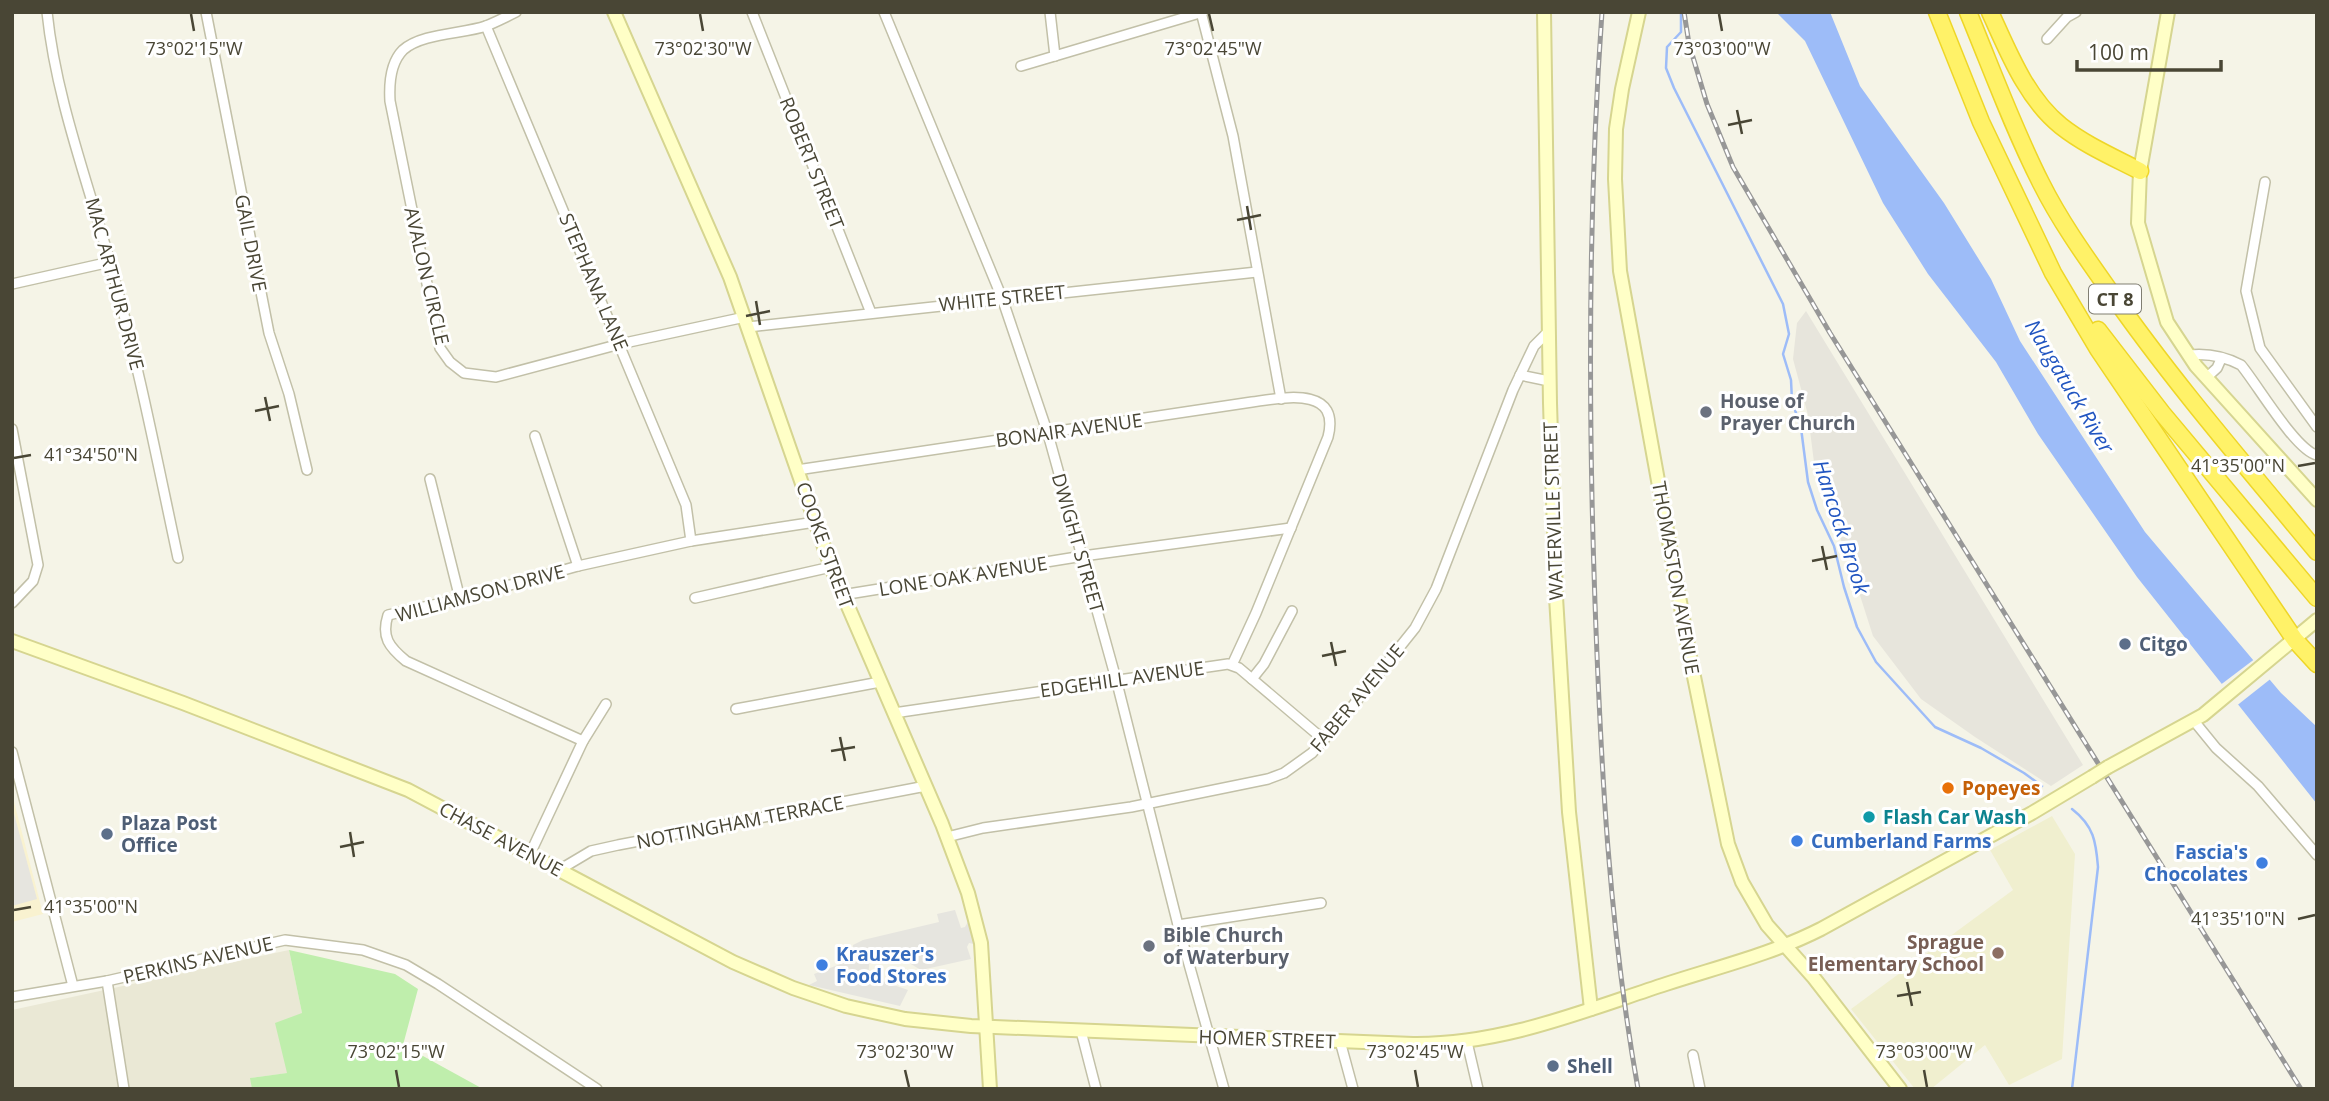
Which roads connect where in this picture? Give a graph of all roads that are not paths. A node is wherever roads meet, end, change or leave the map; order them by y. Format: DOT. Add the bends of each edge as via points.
graph roads {
  1 [pos="47,12"];
  2 [pos="206,12"];
  3 [pos="516,12"];
  4 [pos="614,12"];
  5 [pos="752,12"];
  6 [pos="884,12"];
  7 [pos="1050,12"];
  8 [pos="1202,12"];
  9 [pos="1544,12"];
  10 [pos="1639,12"];
  11 [pos="1937,12"];
  12 [pos="1968,12"];
  13 [pos="1990,12"];
  14 [pos="2076,12"];
  15 [pos="2168,12"];
  16 [pos="486,26"];
  17 [pos="2047,38"];
  18 [pos="1055,56"];
  19 [pos="1021,66"];
  20 [pos="2140,171"];
  21 [pos="2264,182"];
  22 [pos="2018,200"];
  23 [pos="110,262"];
  24 [pos="1257,272"];
  25 [pos="12,284"];
  26 [pos="1002,298"];
  27 [pos="871,313"];
  28 [pos="746,322"];
  29 [pos="1548,332"];
  30 [pos="620,344"];
  31 [pos="2189,355"];
  32 [pos="2221,359"];
  33 [pos="1520,375"];
  34 [pos="2206,378"];
  35 [pos="1549,381"];
  36 [pos="1281,398"];
  37 [pos="2317,427"];
  38 [pos="12,429"];
  39 [pos="1048,433"];
  40 [pos="535,436"];
  41 [pos="2317,455"];
  42 [pos="307,470"];
  43 [pos="797,470"];
  44 [pos="430,479"];
  45 [pos="2317,500"];
  46 [pos="815,522"];
  47 [pos="1292,528"];
  48 [pos="691,541"];
  49 [pos="2317,552"];
  50 [pos="1083,556"];
  51 [pos="177,558"];
  52 [pos="578,566"];
  53 [pos="831,567"];
  54 [pos="842,595"];
  55 [pos="695,598"];
  56 [pos="2317,598"];
  57 [pos="460,599"];
  58 [pos="12,603"];
  59 [pos="1292,611"];
  60 [pos="2317,620"];
  61 [pos="2295,640"];
  62 [pos="12,641"];
  63 [pos="2317,664"];
  64 [pos="1232,665"];
  65 [pos="1116,679"];
  66 [pos="1252,679"];
  67 [pos="880,682"];
  68 [pos="606,704"];
  69 [pos="736,709"];
  70 [pos="894,713"];
  71 [pos="2194,721"];
  72 [pos="1324,740"];
  73 [pos="583,741"];
  74 [pos="12,752"];
  75 [pos="926,786"];
  76 [pos="1147,804"];
  77 [pos="947,836"];
  78 [pos="530,854"];
  79 [pos="2317,855"];
  80 [pos="559,870"];
  81 [pos="1321,903"];
  82 [pos="1178,925"];
  83 [pos="1785,946"];
  84 [pos="107,981"];
  85 [pos="73,986"];
  86 [pos="12,997"];
  87 [pos="1591,1009"];
  88 [pos="987,1027"];
  89 [pos="1081,1031"];
  90 [pos="1210,1037"];
  91 [pos="1340,1041"];
  92 [pos="1467,1042"];
  93 [pos="1693,1055"];
  94 [pos="124,1089"];
  95 [pos="597,1089"];
  96 [pos="990,1089"];
  97 [pos="1096,1089"];
  98 [pos="1224,1089"];
  99 [pos="1353,1089"];
  100 [pos="1478,1089"];
  101 [pos="1700,1089"];
  102 [pos="1900,1089"];
  1 -- 23 [label="street, MAC ARTHUR DRIVE" via="62,98"];
  2 -- 42 [label="street, GAIL DRIVE" via="269,333"];
  3 -- 16 [label="street, AVALON CIRCLE"];
  4 -- 28 [label="main road, COOKE STREET"];
  5 -- 27 [label="street, ROBERT STREET"];
  6 -- 26 [label="street, DWIGHT STREET"];
  7 -- 18 [label="street"];
  8 -- 18 [label="street"];
  8 -- 24 [label="street" via="1233,136"];
  9 -- 29 [label="main road, WATERVILLE STREET"];
  10 -- 83 [label="main road, THOMASTON AVENUE" via="1616,129 1622,285 1728,844 1747,892"];
  11 -- 22 [label="highway, CT 8" via="1980,122"];
  12 -- 49 [label="highway, CT 8" via="2042,185 2079,247 2181,388"];
  13 -- 20 [label="highway" via="2034,96 2059,124"];
  14 -- 17 [label="street"];
  15 -- 20 [label="main road"];
  16 -- 30 [label="street, STEPHANA LANE"];
  16 -- 30 [label="street, AVALON CIRCLE" via="417,42 403,51 389,82 440,348 464,373 496,377"];
  18 -- 19 [label="street"];
  20 -- 31 [label="main road" via="2138,223 2167,322"];
  21 -- 37 [label="street" via="2246,291 2260,348"];
  22 -- 56 [label="highway, CT 8" via="2108,344"];
  22 -- 61 [label="highway" via="2098,349"];
  23 -- 25 [label="street"];
  23 -- 51 [label="street, MAC ARTHUR DRIVE" via="136,355"];
  24 -- 26 [label="street, WHITE STREET"];
  24 -- 36 [label="street"];
  26 -- 27 [label="street, WHITE STREET"];
  26 -- 39 [label="street, DWIGHT STREET"];
  27 -- 28 [label="street, WHITE STREET"];
  28 -- 30 [label="street, AVALON CIRCLE"];
  28 -- 43 [label="main road, COOKE STREET"];
  29 -- 33 [label="street, FABER AVENUE" via="1534,346"];
  29 -- 35 [label="main road, WATERVILLE STREET"];
  30 -- 48 [label="street, STEPHANA LANE" via="686,505"];
  31 -- 32 [label="street" via="2214,354"];
  31 -- 34 [label="main road"];
  32 -- 34 [label="street"];
  32 -- 41 [label="street" via="2241,365 2296,441"];
  33 -- 35 [label="street"];
  33 -- 72 [label="street, FABER AVENUE" via="1423,615"];
  34 -- 45 [label="main road"];
  35 -- 87 [label="main road, WATERVILLE STREET" via="1568,802"];
  36 -- 39 [label="street, BONAIR AVENUE"];
  36 -- 47 [label="street, BONAIR AVENUE" via="1319,403 1330,420 1330,431"];
  38 -- 58 [label="street" via="38,560 33,581"];
  39 -- 43 [label="street, BONAIR AVENUE"];
  39 -- 50 [label="street, DWIGHT STREET"];
  40 -- 52 [label="street"];
  43 -- 46 [label="main road, COOKE STREET"];
  44 -- 57 [label="street"];
  46 -- 48 [label="street, WILLIAMSON DRIVE"];
  46 -- 53 [label="main road, COOKE STREET"];
  47 -- 50 [label="street, LONE OAK AVENUE"];
  47 -- 64 [label="street"];
  48 -- 52 [label="street, WILLIAMSON DRIVE"];
  50 -- 54 [label="street, LONE OAK AVENUE"];
  50 -- 65 [label="street, DWIGHT STREET"];
  52 -- 57 [label="street, WILLIAMSON DRIVE"];
  53 -- 54 [label="main road, COOKE STREET"];
  53 -- 55 [label="street"];
  54 -- 67 [label="main road, COOKE STREET"];
  57 -- 73 [label="street, WILLIAMSON DRIVE" via="388,615 384,628 391,649 406,661"];
  59 -- 66 [label="street"];
  60 -- 61 [label="main road, HOMER STREET"];
  61 -- 63 [label="highway"];
  61 -- 71 [label="main road, HOMER STREET"];
  62 -- 78 [label="main road, CHASE AVENUE" via="385,780"];
  64 -- 65 [label="street, EDGEHILL AVENUE"];
  64 -- 66 [label="street, EDGEHILL AVENUE"];
  65 -- 70 [label="street, EDGEHILL AVENUE"];
  65 -- 76 [label="street, DWIGHT STREET"];
  66 -- 72 [label="street, EDGEHILL AVENUE"];
  67 -- 69 [label="street"];
  67 -- 70 [label="main road, COOKE STREET"];
  68 -- 73 [label="street"];
  70 -- 75 [label="main road, COOKE STREET"];
  71 -- 79 [label="street"];
  71 -- 83 [label="main road, HOMER STREET, bridge"];
  72 -- 76 [label="street, FABER AVENUE" via="1299,764 1279,775"];
  73 -- 78 [label="street"];
  74 -- 85 [label="street"];
  75 -- 77 [label="main road, COOKE STREET"];
  75 -- 80 [label="street, NOTTINGHAM TERRACE" via="618,845 592,851"];
  76 -- 77 [label="street, FABER AVENUE"];
  76 -- 82 [label="street, DWIGHT STREET"];
  77 -- 88 [label="main road, COOKE STREET" via="980,933"];
  78 -- 80 [label="main road, CHASE AVENUE"];
  80 -- 88 [label="main road, CHASE AVENUE" via="733,962 810,995 881,1014"];
  81 -- 82 [label="street"];
  82 -- 90 [label="street, DWIGHT STREET"];
  83 -- 87 [label="main road, HOMER STREET"];
  83 -- 102 [label="main road, THOMASTON AVENUE"];
  84 -- 85 [label="street, PERKINS AVENUE"];
  84 -- 94 [label="street"];
  84 -- 95 [label="street, PERKINS AVENUE" via="285,940 363,950 406,965 438,984"];
  85 -- 86 [label="street, PERKINS AVENUE"];
  87 -- 92 [label="main road, HOMER STREET"];
  88 -- 89 [label="main road, HOMER STREET"];
  88 -- 96 [label="main road, COOKE STREET"];
  89 -- 90 [label="main road, HOMER STREET"];
  89 -- 97 [label="street"];
  90 -- 91 [label="main road, HOMER STREET"];
  90 -- 98 [label="street, DWIGHT STREET"];
  91 -- 92 [label="main road, HOMER STREET"];
  91 -- 99 [label="street"];
  92 -- 100 [label="street"];
  93 -- 101 [label="street"];
}
